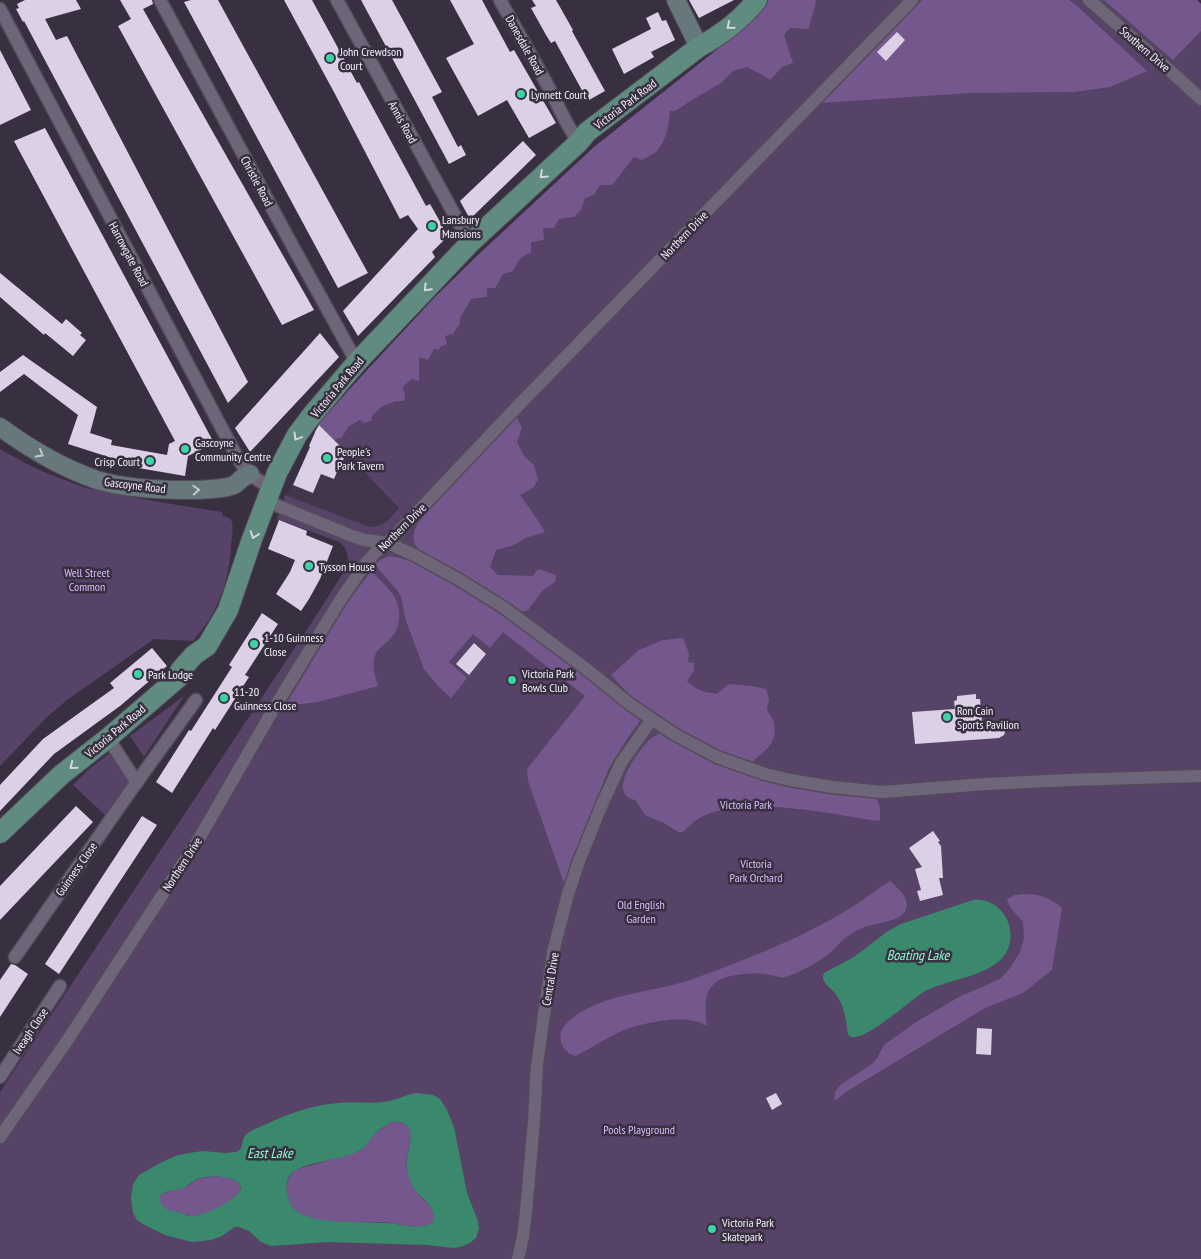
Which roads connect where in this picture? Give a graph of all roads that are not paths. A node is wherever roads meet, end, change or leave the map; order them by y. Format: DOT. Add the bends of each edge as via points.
graph roads {
  1 [pos="160,0"];
  2 [pos="337,0"];
  3 [pos="500,0"];
  4 [pos="676,0"];
  5 [pos="757,0"];
  6 [pos="912,0"];
  7 [pos="1088,0"];
  8 [pos="0,9"];
  9 [pos="699,47"];
  10 [pos="1201,99"];
  11 [pos="579,142"];
  12 [pos="470,243"];
  13 [pos="358,360"];
  14 [pos="0,427"];
  15 [pos="250,474"];
  16 [pos="269,494"];
  17 [pos="388,543"];
  18 [pos="196,700"];
  19 [pos="652,719"];
  20 [pos="108,738"];
  21 [pos="1201,776"];
  22 [pos="137,783"];
  23 [pos="0,833"];
  24 [pos="15,957"];
  25 [pos="60,986"];
  26 [pos="0,1077"];
  27 [pos="0,1137"];
  28 [pos="518,1259"];
  1 -- 13 [label="street, Christie Road"];
  2 -- 12 [label="street, Annis Road"];
  3 -- 11 [label="street, Danesdale Road"];
  4 -- 9 [label="street"];
  5 -- 9 [label="main road, Victoria Park Road, one-way" via="718,36"];
  6 -- 17 [label="street, Northern Drive"];
  7 -- 10 [label="street, Southern Drive"];
  8 -- 15 [label="street, Harrowgate Road" via="233,450"];
  9 -- 11 [label="main road, Victoria Park Road" via="587,132"];
  11 -- 12 [label="main road, Victoria Park Road, one-way"];
  12 -- 13 [label="main road, Victoria Park Road, one-way"];
  13 -- 16 [label="main road, Victoria Park Road, one-way" via="297,435"];
  14 -- 15 [label="street, Gascoyne Road, one-way" via="52,461 109,483 198,490 235,485"];
  15 -- 16 [label="street, Harrowgate Road"];
  16 -- 17 [label="street, Harrowgate Road" via="352,536"];
  16 -- 20 [label="main road, Victoria Park Road, one-way" via="228,610 207,646 194,655 180,671 179,677"];
  17 -- 19 [label="street, Harrowgate Road" via="478,590"];
  17 -- 27 [label="street, Northern Drive" via="366,563 341,599 200,837"];
  18 -- 22 [label="street, Guinness Close"];
  19 -- 21 [label="street, Harrowgate Road" via="696,746 749,769 790,780 867,791"];
  19 -- 28 [label="street, Central Drive" via="621,763 568,894 554,952 537,1065 526,1212"];
  20 -- 22 [label="street"];
  20 -- 23 [label="main road, Victoria Park Road, one-way" via="61,775"];
  22 -- 24 [label="street, Guinness Close"];
  25 -- 26 [label="street, Iveagh Close"];
}
